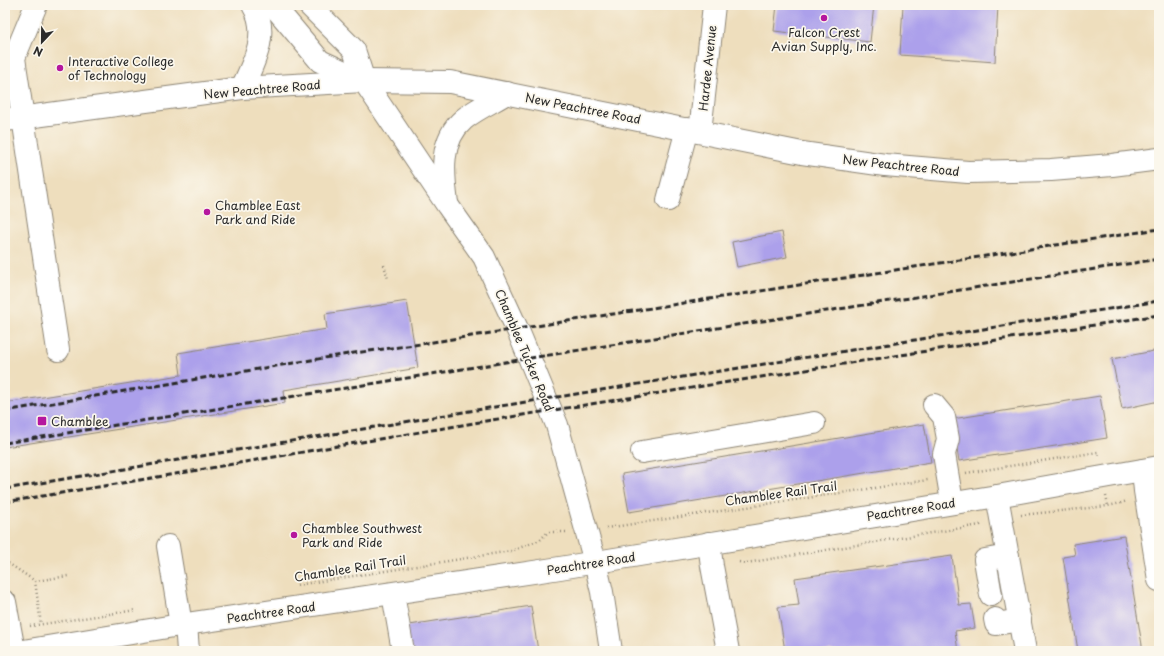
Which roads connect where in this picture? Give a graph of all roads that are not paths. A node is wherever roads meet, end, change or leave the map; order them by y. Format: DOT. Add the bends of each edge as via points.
graph roads {
  1 [pos="36,5"];
  2 [pos="253,5"];
  3 [pos="272,5"];
  4 [pos="309,5"];
  5 [pos="714,5"];
  6 [pos="364,81"];
  7 [pos="242,88"];
  8 [pos="507,93"];
  9 [pos="14,119"];
  10 [pos="694,130"];
  11 [pos="1159,159"];
  12 [pos="668,200"];
  13 [pos="448,206"];
  14 [pos="58,350"];
  15 [pos="814,423"];
  16 [pos="642,452"];
  17 [pos="944,454"];
  18 [pos="1151,469"];
  19 [pos="997,496"];
  20 [pos="952,502"];
  21 [pos="709,543"];
  22 [pos="168,546"];
  23 [pos="1008,556"];
  24 [pos="596,562"];
  25 [pos="1159,580"];
  26 [pos="393,594"];
  27 [pos="991,594"];
  28 [pos="5,602"];
  29 [pos="995,618"];
  30 [pos="1020,620"];
  31 [pos="184,625"];
  32 [pos="14,651"];
  33 [pos="23,651"];
  34 [pos="188,651"];
  35 [pos="403,651"];
  36 [pos="611,651"];
  37 [pos="728,651"];
  38 [pos="1025,651"];
  1 -- 9 [label="street" via="14,58"];
  2 -- 7 [label="street" via="261,30 259,48"];
  3 -- 6 [label="street" via="320,60"];
  4 -- 6 [label="street, Chamblee Tucker Road" via="354,50"];
  5 -- 10 [label="street, Hardee Avenue"];
  6 -- 7 [label="street, New Peachtree Road"];
  6 -- 8 [label="street, New Peachtree Road" via="450,82"];
  6 -- 13 [label="street, Chamblee Tucker Road"];
  7 -- 9 [label="street, New Peachtree Road"];
  8 -- 10 [label="street, New Peachtree Road"];
  8 -- 13 [label="street" via="464,119 451,133 445,150 444,181"];
  9 -- 14 [label="street" via="34,183"];
  10 -- 11 [label="street, New Peachtree Road" via="829,158 968,172 1051,170"];
  10 -- 12 [label="street, Hardee Avenue"];
  13 -- 24 [label="street, Chamblee Tucker Road" via="484,257 519,333 557,425"];
  15 -- 16 [label="street"];
  17 -- 20 [label="street"];
  18 -- 19 [label="street, Peachtree Road"];
  18 -- 25 [label="street" via="1145,491"];
  19 -- 20 [label="street, Peachtree Road"];
  19 -- 23 [label="street"];
  20 -- 21 [label="street, Peachtree Road"];
  21 -- 24 [label="street, Peachtree Road"];
  21 -- 37 [label="street"];
  22 -- 31 [label="street"];
  23 -- 27 [label="street" via="985,560"];
  23 -- 30 [label="street"];
  24 -- 26 [label="street, Peachtree Road"];
  24 -- 36 [label="street, Chamblee Tucker Road"];
  26 -- 31 [label="street, Peachtree Road"];
  26 -- 35 [label="street"];
  28 -- 32 [label="street"];
  29 -- 30 [label="street" via="996,624"];
  30 -- 38 [label="street"];
  31 -- 33 [label="street, Peachtree Road"];
  31 -- 34 [label="street"];
}
